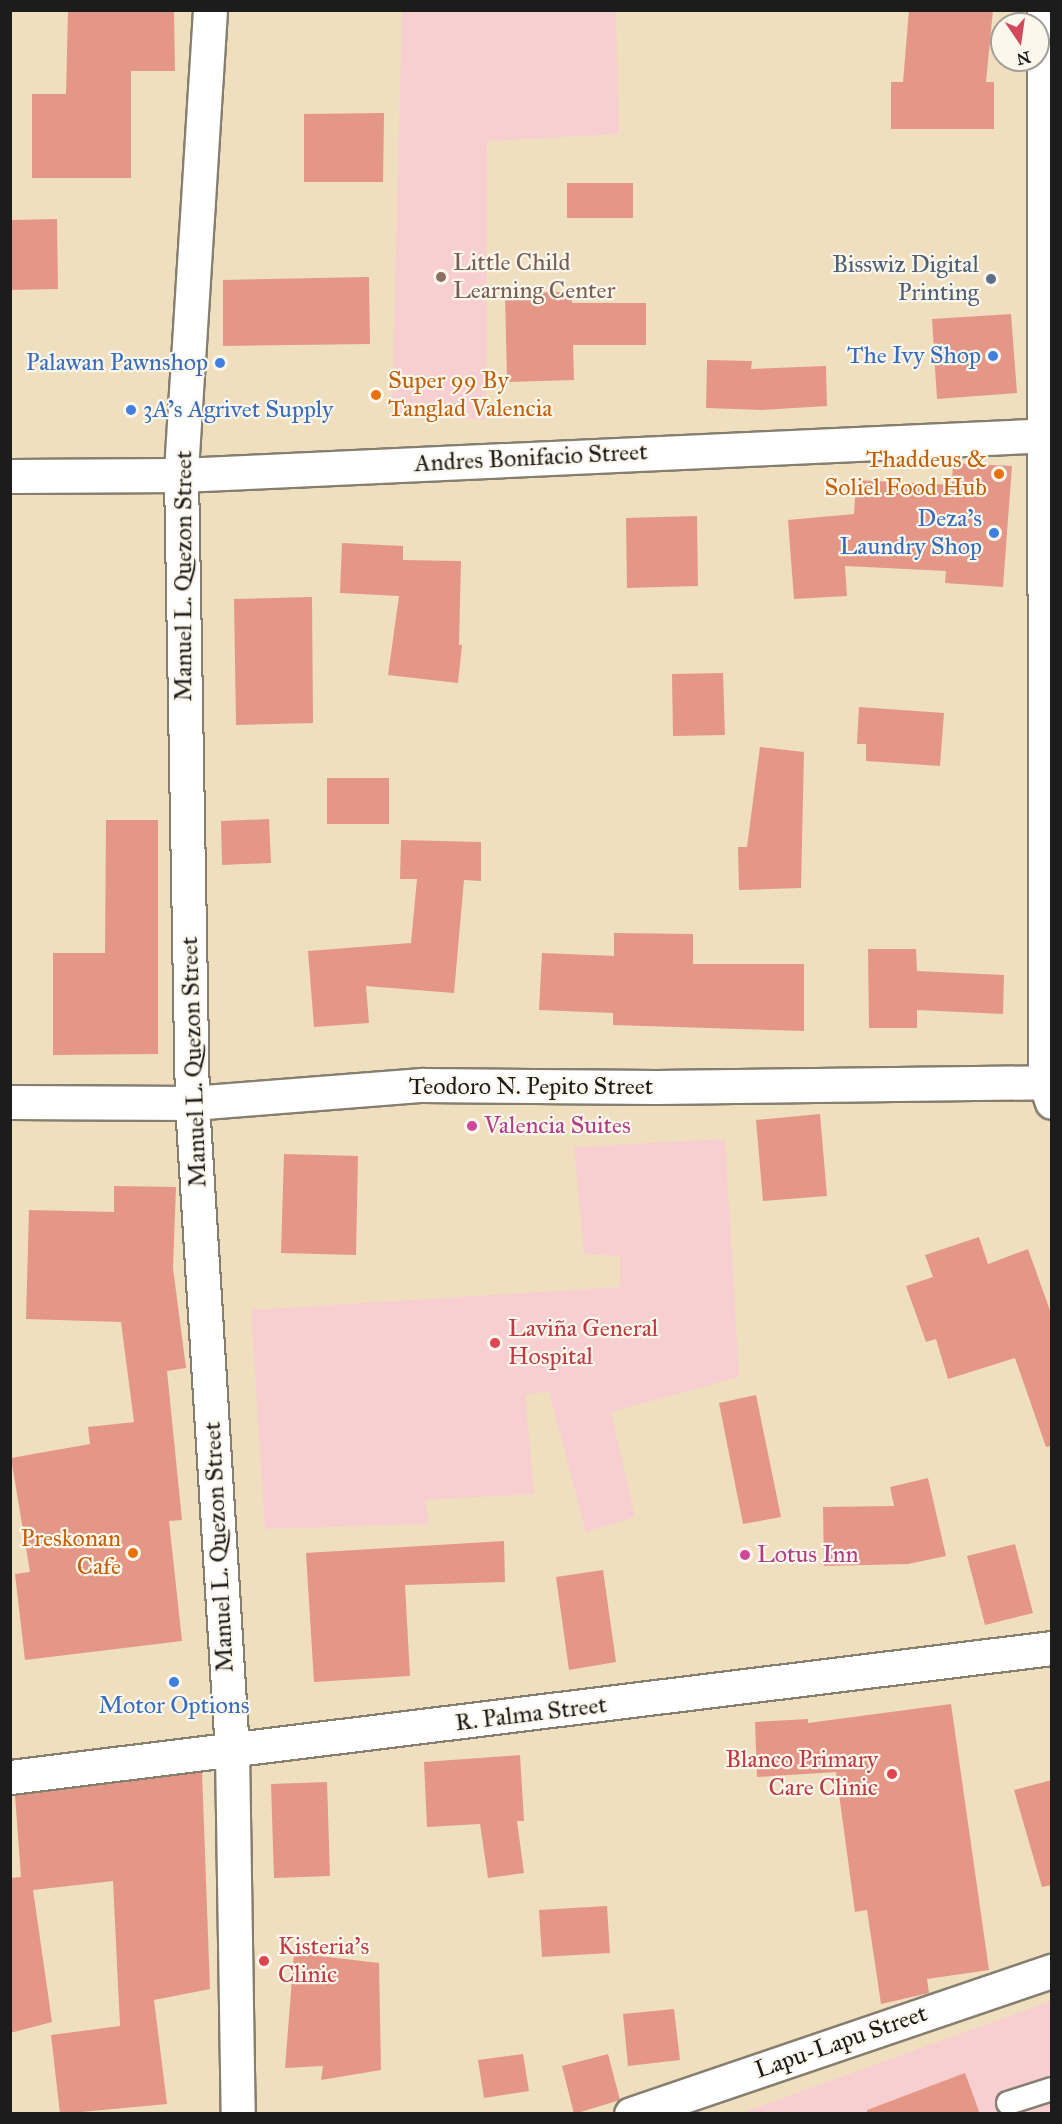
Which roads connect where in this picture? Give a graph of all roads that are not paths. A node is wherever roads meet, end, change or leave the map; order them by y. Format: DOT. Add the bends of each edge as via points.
graph roads {
  1 [pos="210,10"];
  2 [pos="1044,10"];
  3 [pos="1047,436"];
  4 [pos="10,476"];
  5 [pos="181,476"];
  6 [pos="1047,528"];
  7 [pos="1049,1089"];
  8 [pos="10,1101"];
  9 [pos="192,1103"];
  10 [pos="1052,1648"];
  11 [pos="232,1751"];
  12 [pos="10,1777"];
  13 [pos="1052,1971"];
  14 [pos="1052,2090"];
  15 [pos="1008,2103"];
  16 [pos="238,2114"];
  17 [pos="631,2114"];
  1 -- 5 [label="street, Manuel L. Quezon Street"];
  2 -- 3 [label="street"];
  3 -- 5 [label="street, Andres Bonifacio Street" via="818,443"];
  3 -- 6 [label="street"];
  4 -- 5 [label="street, Andres Bonifacio Street"];
  5 -- 9 [label="street, Manuel L. Quezon Street"];
  6 -- 7 [label="street"];
  7 -- 9 [label="street, Teodoro N. Pepito Street" via="422,1084"];
  8 -- 9 [label="street, Teodoro N. Pepito Street"];
  9 -- 11 [label="street, Manuel L. Quezon Street"];
  10 -- 11 [label="street, R. Palma Street"];
  11 -- 12 [label="street, R. Palma Street"];
  11 -- 16 [label="street, Manuel L. Quezon Street"];
  13 -- 17 [label="street, Lapu-Lapu Street"];
  14 -- 15 [label="lane"];
}
